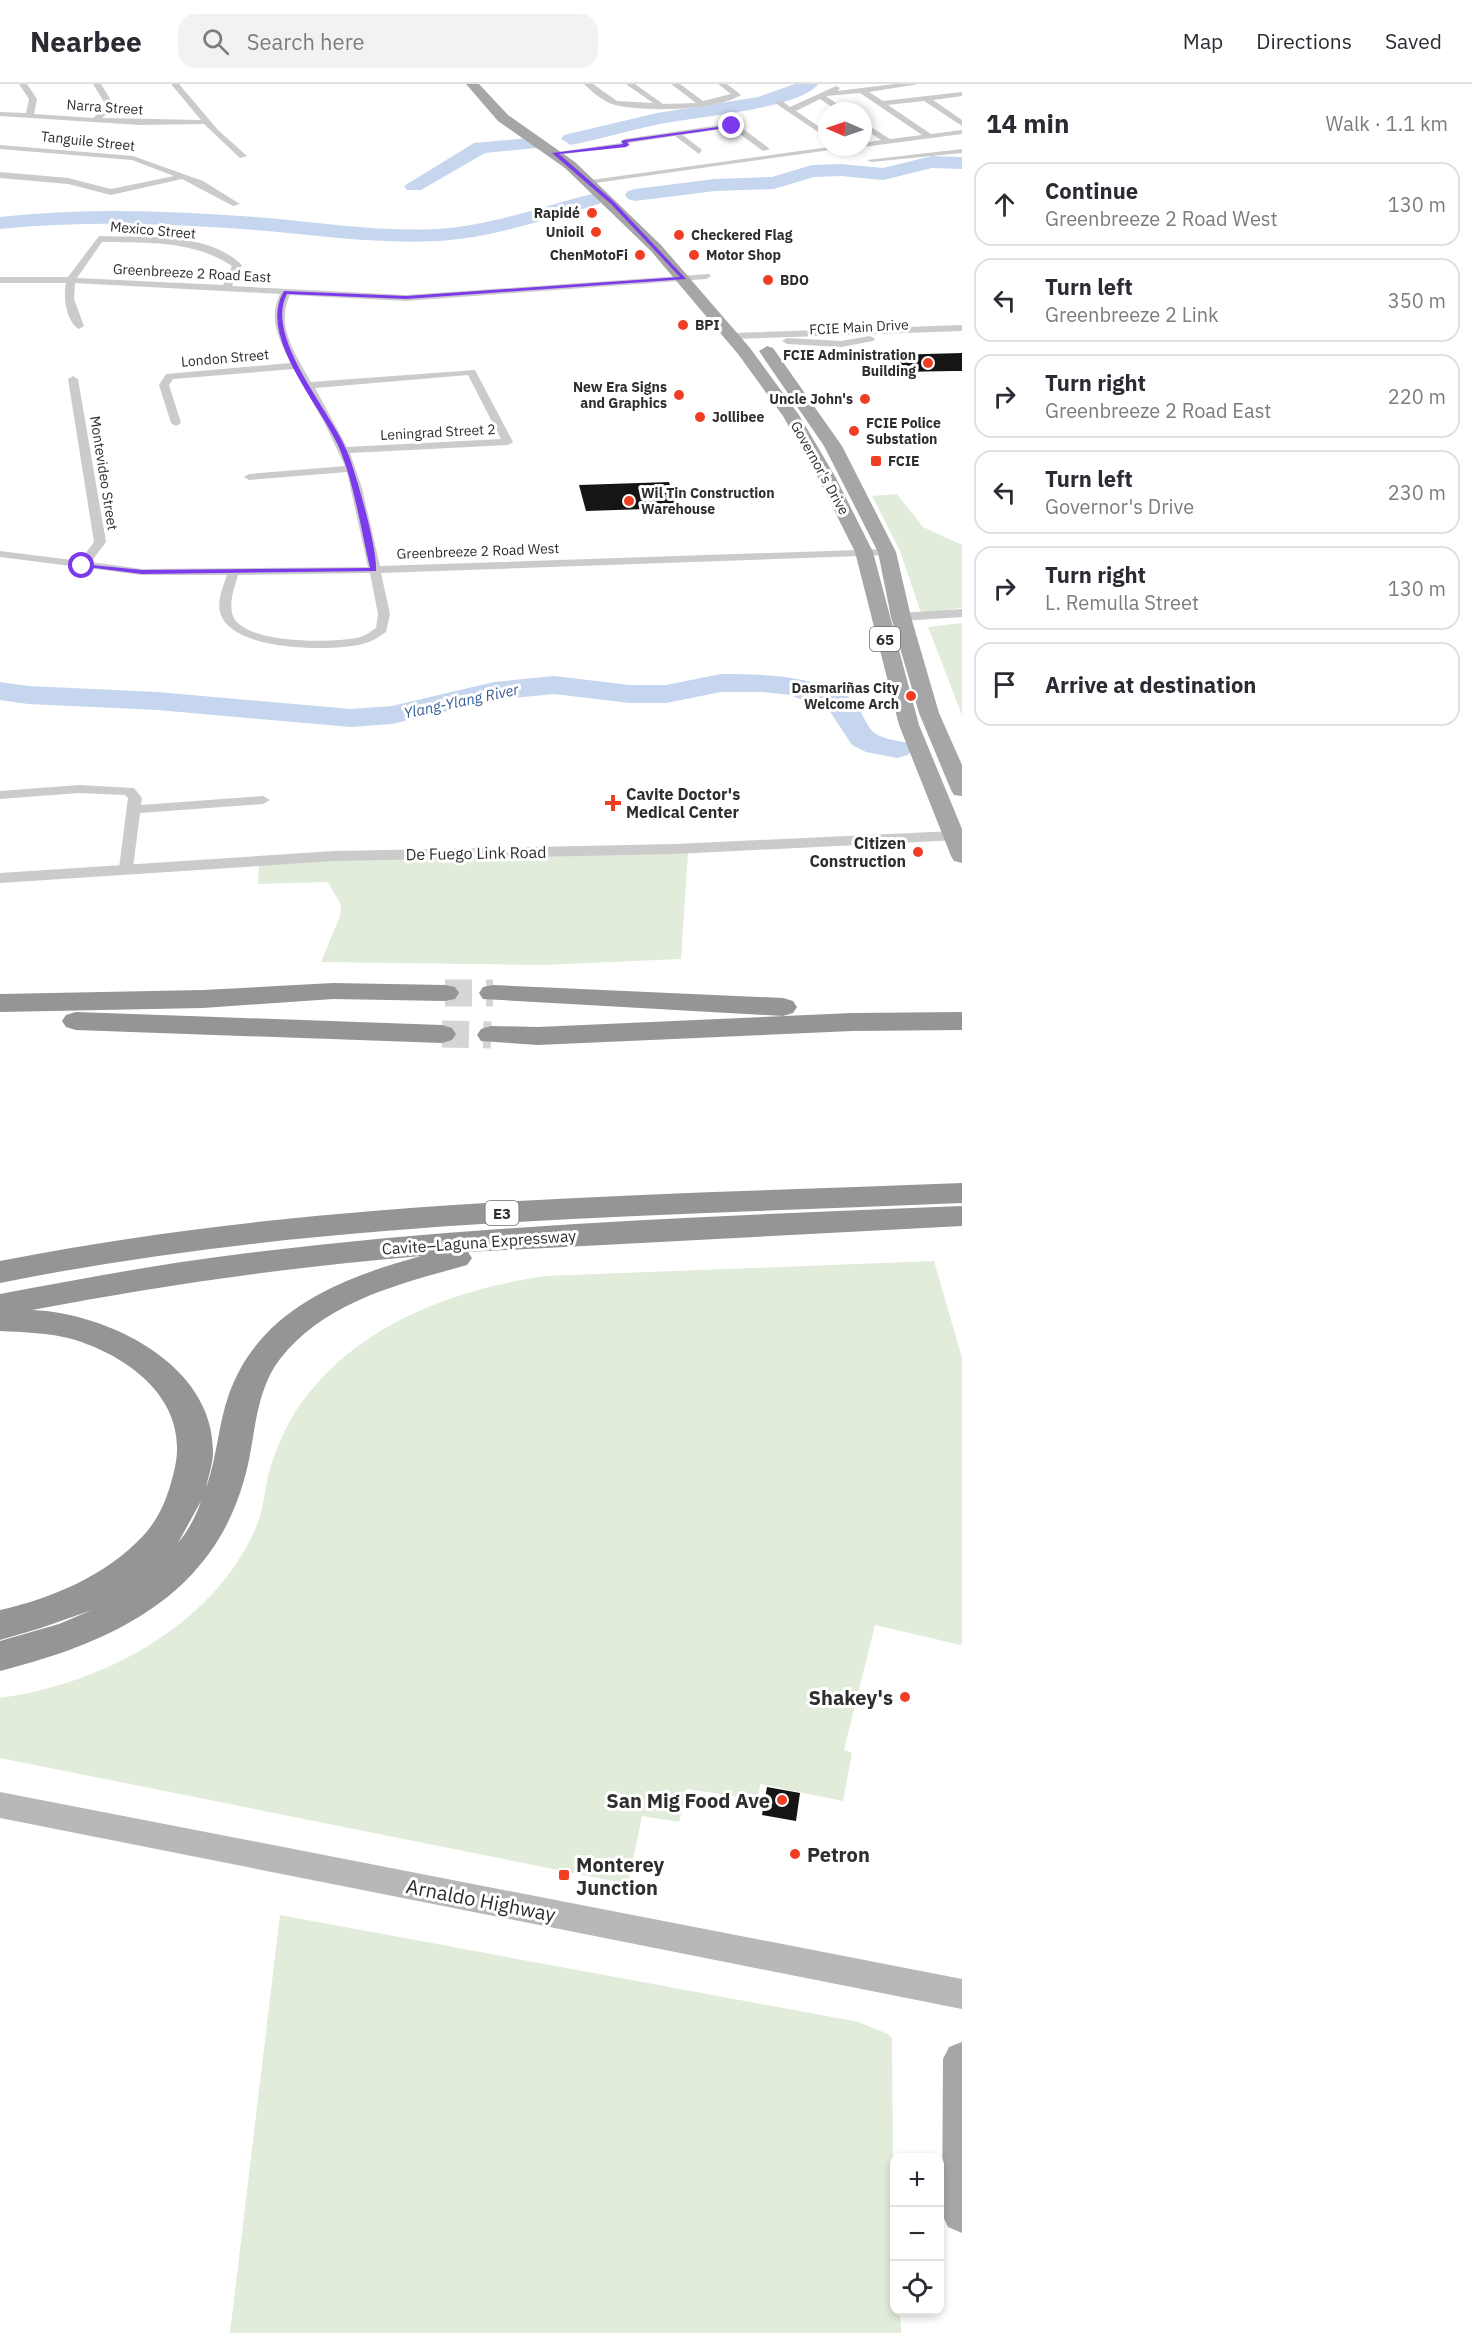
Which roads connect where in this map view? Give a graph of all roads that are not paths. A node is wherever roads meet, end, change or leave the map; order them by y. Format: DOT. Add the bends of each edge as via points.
graph roads {
  1 [pos="23,84"];
  2 [pos="97,84"];
  3 [pos="175,84"];
  4 [pos="472,84"];
  5 [pos="485,84"];
  6 [pos="588,84"];
  7 [pos="630,84"];
  8 [pos="675,84"];
  9 [pos="722,84"];
  10 [pos="841,84"];
  11 [pos="915,84"];
  12 [pos="863,91"];
  13 [pos="962,94"];
  14 [pos="825,95"];
  15 [pos="925,98"];
  16 [pos="833,102"];
  17 [pos="701,103"];
  18 [pos="779,103"];
  19 [pos="883,103"];
  20 [pos="660,105"];
  21 [pos="962,109"];
  22 [pos="791,110"];
  23 [pos="944,112"];
  24 [pos="0,114"];
  25 [pos="30,115"];
  26 [pos="95,120"];
  27 [pos="208,122"];
  28 [pos="962,124"];
  29 [pos="818,130"];
  30 [pos="872,130"];
  31 [pos="962,132"];
  32 [pos="677,134"];
  33 [pos="928,136"];
  34 [pos="888,141"];
  35 [pos="872,144"];
  36 [pos="0,147"];
  37 [pos="766,149"];
  38 [pos="818,150"];
  39 [pos="962,150"];
  40 [pos="561,152"];
  41 [pos="699,152"];
  42 [pos="243,156"];
  43 [pos="859,156"];
  44 [pos="863,158"];
  45 [pos="897,167"];
  46 [pos="0,175"];
  47 [pos="15,176"];
  48 [pos="181,177"];
  49 [pos="597,184"];
  50 [pos="0,185"];
  51 [pos="619,198"];
  52 [pos="236,204"];
  53 [pos="672,243"];
  54 [pos="688,259"];
  55 [pos="684,278"];
  56 [pos="0,280"];
  57 [pos="71,280"];
  58 [pos="711,282"];
  59 [pos="226,288"];
  60 [pos="286,292"];
  61 [pos="744,321"];
  62 [pos="962,322"];
  63 [pos="79,326"];
  64 [pos="962,328"];
  65 [pos="873,330"];
  66 [pos="962,334"];
  67 [pos="760,342"];
  68 [pos="739,344"];
  69 [pos="296,366"];
  70 [pos="73,379"];
  71 [pos="309,385"];
  72 [pos="176,423"];
  73 [pos="344,450"];
  74 [pos="350,469"];
  75 [pos="249,477"];
  76 [pos="864,552"];
  77 [pos="887,552"];
  78 [pos="0,554"];
  79 [pos="82,566"];
  80 [pos="234,570"];
  81 [pos="373,570"];
  82 [pos="962,613"];
  83 [pos="902,617"];
  84 [pos="959,783"];
  85 [pos="0,795"];
  86 [pos="263,800"];
  87 [pos="133,810"];
  88 [pos="953,836"];
  89 [pos="962,856"];
  90 [pos="126,868"];
  91 [pos="0,878"];
  92 [pos="445,993"];
  93 [pos="493,993"];
  94 [pos="0,1003"];
  95 [pos="962,1011"];
  96 [pos="962,1022"];
  97 [pos="0,1023"];
  98 [pos="442,1034"];
  99 [pos="491,1035"];
  100 [pos="962,1193"];
  101 [pos="962,1216"];
  102 [pos="550,1235"];
  103 [pos="46,1262"];
  104 [pos="0,1266"];
  105 [pos="0,1272"];
  106 [pos="0,1305"];
  107 [pos="0,1320"];
  108 [pos="0,1625"];
  109 [pos="0,1656"];
  110 [pos="0,1805"];
  111 [pos="962,1994"];
  112 [pos="962,2059"];
  113 [pos="962,2214"];
  1 -- 25 [label="street" via="34,104"];
  2 -- 26 [label="street" via="108,102 107,110"];
  3 -- 27 [label="street"];
  4 -- 40 [label="main road, Governor's Drive / 65" via="503,118"];
  5 -- 40 [label="main road, Governor's Drive / 65" via="516,116"];
  6 -- 20 [label="street" via="615,103"];
  7 -- 20 [label="street"];
  8 -- 17 [label="street"];
  9 -- 17 [label="street" via="736,95"];
  10 -- 14 [label="street"];
  11 -- 12 [label="street"];
  12 -- 14 [label="street"];
  12 -- 19 [label="street"];
  13 -- 15 [label="street"];
  14 -- 16 [label="street"];
  14 -- 22 [label="street"];
  15 -- 19 [label="street"];
  15 -- 23 [label="street"];
  17 -- 20 [label="street"];
  18 -- 22 [label="street"];
  19 -- 33 [label="street"];
  21 -- 23 [label="street"];
  22 -- 29 [label="street"];
  23 -- 28 [label="street"];
  24 -- 25 [label="street, Narra Street"];
  25 -- 26 [label="street, Narra Street"];
  26 -- 27 [label="street, Narra Street" via="179,125"];
  27 -- 42 [label="street"];
  30 -- 34 [label="street"];
  31 -- 33 [label="street"];
  32 -- 37 [label="street" via="732,126"];
  32 -- 40 [label="street" via="624,141 626,145"];
  32 -- 41 [label="street"];
  33 -- 34 [label="street"];
  34 -- 35 [label="street"];
  36 -- 48 [label="street, Tanguile Street" via="133,158"];
  38 -- 49 [label="street"];
  39 -- 44 [label="street"];
  40 -- 49 [label="main road, Governor's Drive / 65"];
  43 -- 44 [label="street"];
  44 -- 45 [label="street"];
  46 -- 47 [label="street"];
  47 -- 48 [label="street" via="68,181 111,192"];
  47 -- 50 [label="street"];
  48 -- 52 [label="street, Tanguile Street"];
  49 -- 51 [label="main road, Governor's Drive / 65"];
  51 -- 53 [label="main road, Governor's Drive / 65"];
  51 -- 55 [label="main road, Governor's Drive / 65"];
  54 -- 58 [label="main road"];
  55 -- 58 [label="street, Greenbreeze 2 Road East"];
  55 -- 60 [label="street, Greenbreeze 2 Road East" via="406,298"];
  55 -- 68 [label="main road, Governor's Drive / 65"];
  56 -- 57 [label="street, Greenbreeze 2 Road East"];
  57 -- 59 [label="street, Greenbreeze 2 Road East"];
  57 -- 59 [label="street, Mexico Street" via="99,239 198,246 237,265"];
  57 -- 63 [label="street" via="68,306"];
  59 -- 60 [label="street, Greenbreeze 2 Road East"];
  60 -- 69 [label="street" via="279,304 279,328"];
  61 -- 67 [label="main road, Governor's Drive / 65"];
  62 -- 65 [label="street, FCIE Main Drive" via="914,323"];
  64 -- 65 [label="street, FCIE Main Drive"];
  65 -- 67 [label="street, FCIE Main Drive"];
  66 -- 67 [label="street, FCIE Main Drive" via="841,344"];
  67 -- 68 [label="main road"];
  67 -- 77 [label="main road, Governor's Drive / 65" via="833,446"];
  68 -- 76 [label="main road, Governor's Drive / 65" via="791,415"];
  69 -- 71 [label="street"];
  69 -- 72 [label="street, London Street" via="170,376 164,386"];
  70 -- 79 [label="street, Montevideo Street" via="100,542"];
  71 -- 73 [label="street"];
  71 -- 73 [label="street, Leningrad Street 2" via="471,372 508,442"];
  73 -- 74 [label="street"];
  74 -- 75 [label="street"];
  74 -- 81 [label="street"];
  76 -- 77 [label="street, Greenbreeze 2 Road West"];
  76 -- 81 [label="street, Greenbreeze 2 Road West"];
  76 -- 88 [label="main road, Governor's Drive / 65" via="909,725"];
  77 -- 83 [label="main road, Governor's Drive / 65"];
  78 -- 79 [label="street, Greenbreeze 2 Road West"];
  79 -- 80 [label="street, Greenbreeze 2 Road West" via="142,572"];
  80 -- 81 [label="street, Greenbreeze 2 Road West"];
  80 -- 81 [label="street" via="226,599 232,626 249,635 298,643 357,642 381,629 384,614"];
  82 -- 83 [label="street"];
  83 -- 84 [label="main road, Governor's Drive / 65" via="933,724"];
  85 -- 87 [label="street" via="79,789 129,791 135,798"];
  86 -- 87 [label="street"];
  87 -- 90 [label="street"];
  88 -- 89 [label="main road, Governor's Drive / 65"];
  88 -- 90 [label="street, De Fuego Link Road" via="675,849 334,856"];
  90 -- 91 [label="street, De Fuego Link Road"];
  92 -- 94 [label="highway" via="333,991 203,999"];
  93 -- 95 [label="highway" via="850,1011"];
  96 -- 99 [label="highway" via="852,1022"];
  97 -- 98 [label="highway" via="99,1021"];
  100 -- 103 [label="highway, Cavite–Laguna Expressway / E3" via="368,1221 188,1240"];
  101 -- 102 [label="highway, Cavite–Laguna Expressway / E3"];
  102 -- 106 [label="highway, Cavite–Laguna Expressway / E3" via="195,1268"];
  102 -- 109 [label="highway" via="381,1279 304,1318 268,1351 254,1373 237,1419 221,1498 207,1528 186,1557 150,1592 104,1621 51,1644"];
  103 -- 104 [label="highway"];
  103 -- 105 [label="highway, Cavite–Laguna Expressway / E3"];
  107 -- 108 [label="highway" via="66,1325 102,1335 135,1352 163,1374 182,1401 191,1425 195,1454 193,1474 178,1512 136,1563 72,1604"];
  110 -- 111 [label="main road, Arnaldo Highway"];
  112 -- 113 [label="main road"];
}
